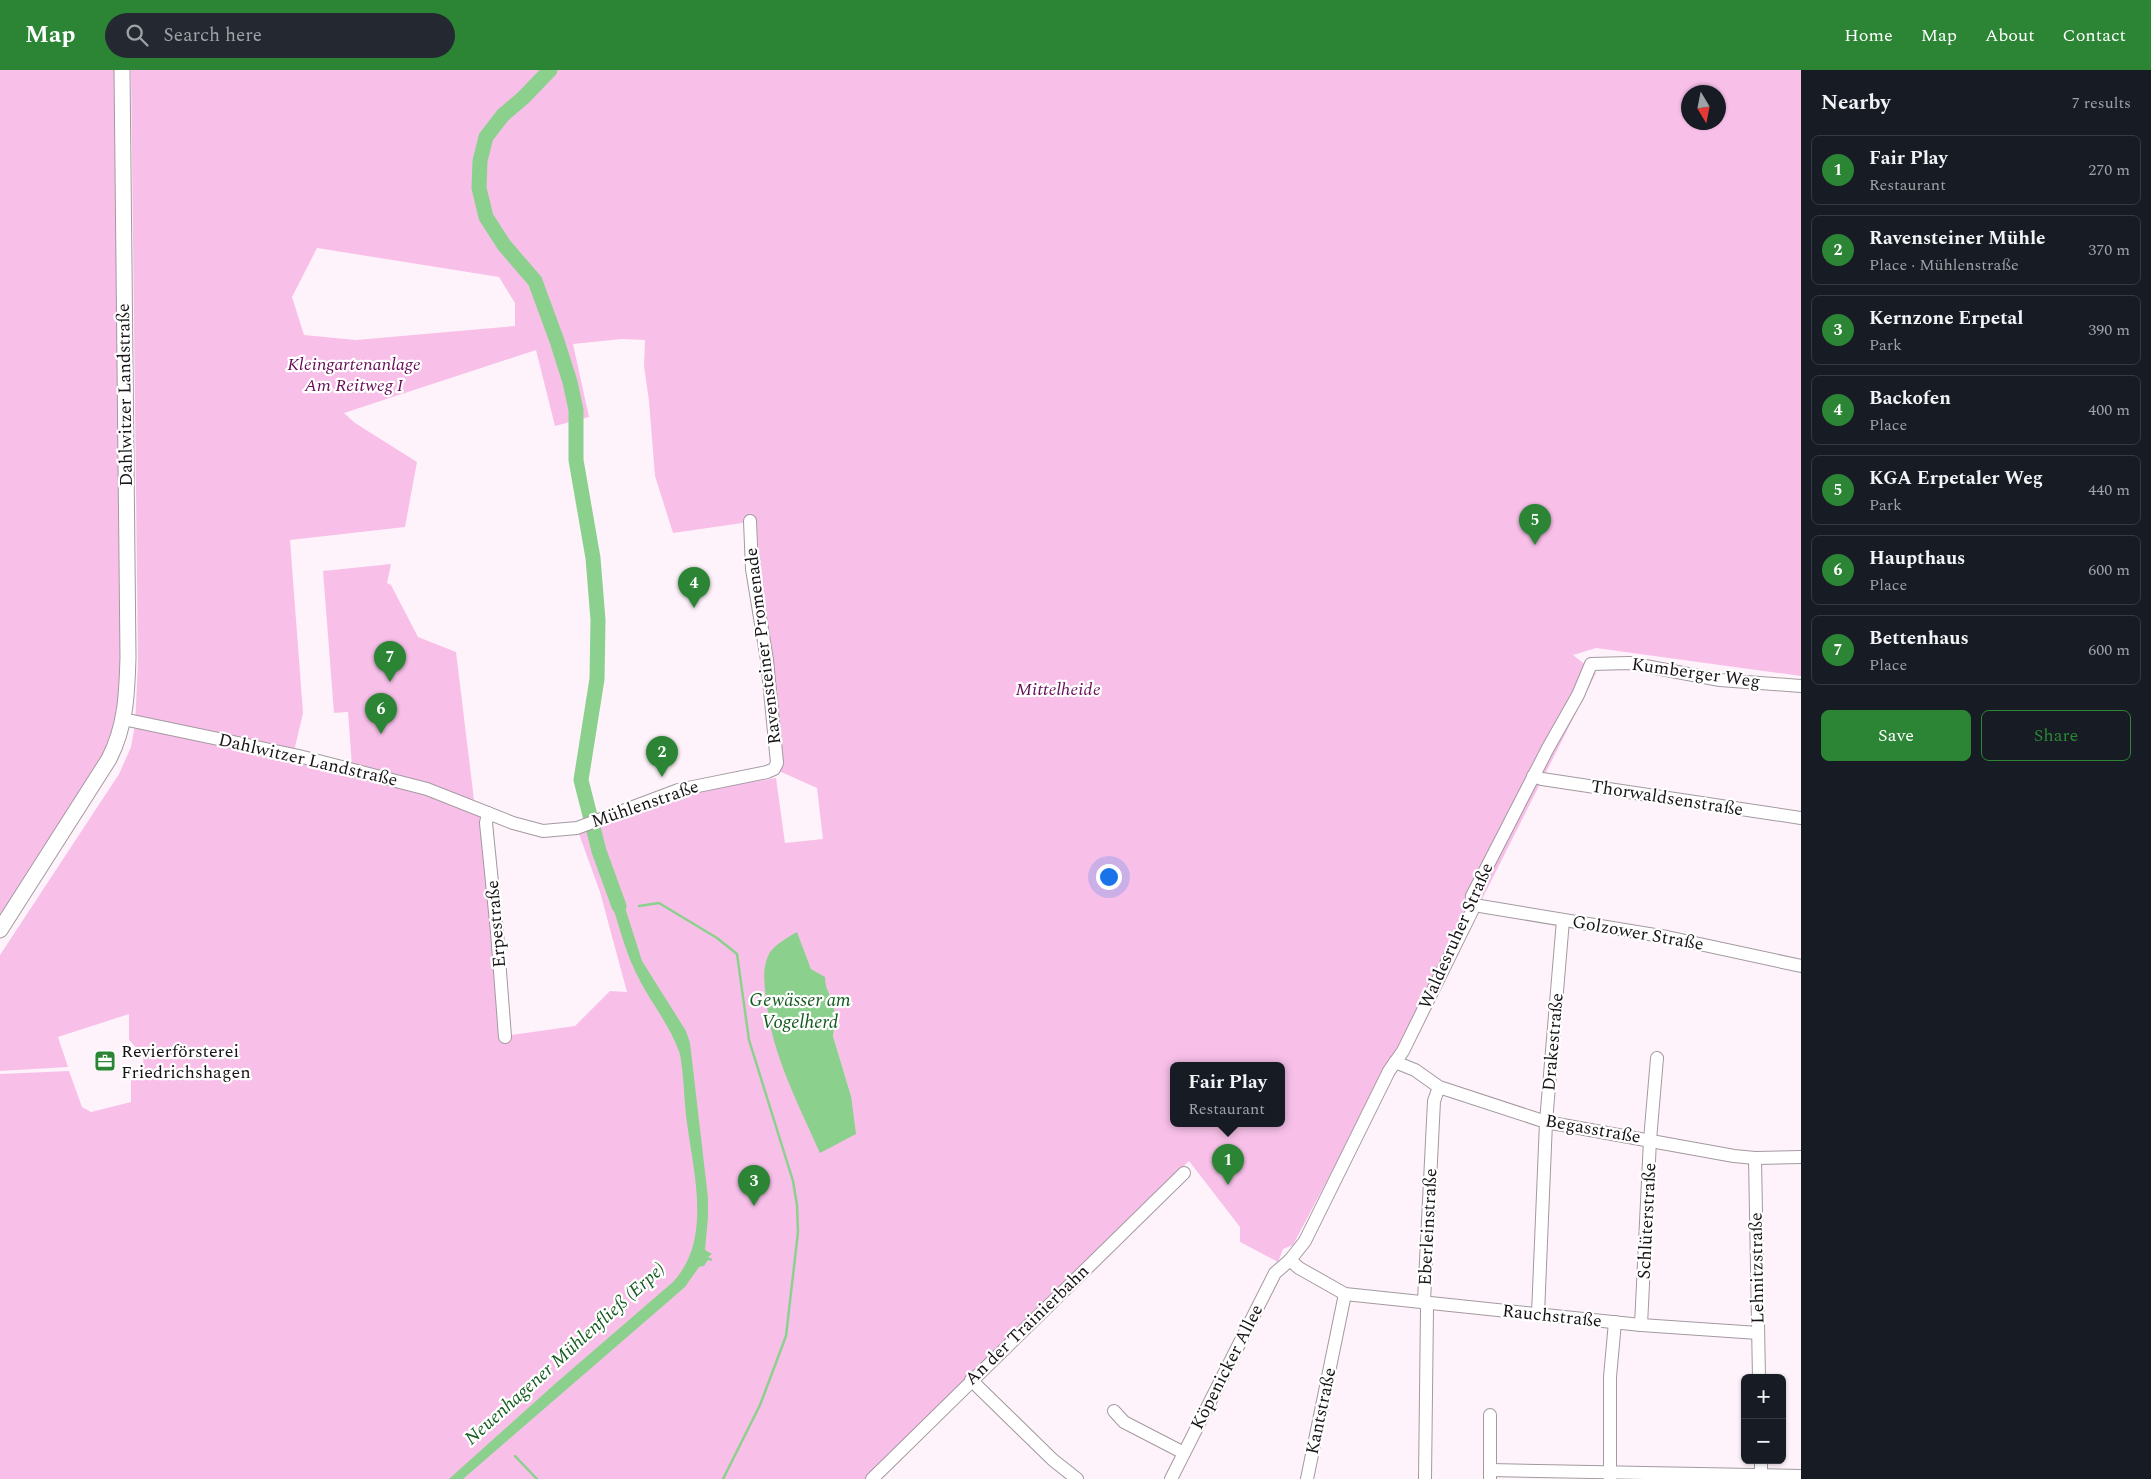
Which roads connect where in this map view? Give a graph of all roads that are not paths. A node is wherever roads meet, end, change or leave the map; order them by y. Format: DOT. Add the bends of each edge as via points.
graph roads {
  1 [pos="122,70"];
  2 [pos="750,521"];
  3 [pos="1591,664"];
  4 [pos="1801,686"];
  5 [pos="123,719"];
  6 [pos="774,769"];
  7 [pos="1534,776"];
  8 [pos="488,813"];
  9 [pos="1801,818"];
  10 [pos="1474,905"];
  11 [pos="1563,920"];
  12 [pos="0,930"];
  13 [pos="1801,966"];
  14 [pos="505,1036"];
  15 [pos="1657,1058"];
  16 [pos="1395,1062"];
  17 [pos="1438,1087"];
  18 [pos="1546,1122"];
  19 [pos="1650,1140"];
  20 [pos="1801,1157"];
  21 [pos="1755,1158"];
  22 [pos="1184,1173"];
  23 [pos="1290,1260"];
  24 [pos="1345,1294"];
  25 [pos="1424,1302"];
  26 [pos="1538,1314"];
  27 [pos="1615,1322"];
  28 [pos="1641,1325"];
  29 [pos="1758,1333"];
  30 [pos="1759,1374"];
  31 [pos="971,1380"];
  32 [pos="1114,1411"];
  33 [pos="1490,1415"];
  34 [pos="1184,1454"];
  35 [pos="1761,1464"];
  36 [pos="1490,1474"];
  37 [pos="1610,1475"];
  38 [pos="1801,1476"];
  39 [pos="1761,1477"];
  40 [pos="872,1479"];
  41 [pos="1077,1479"];
  42 [pos="1171,1479"];
  43 [pos="1307,1479"];
  44 [pos="1425,1479"];
  1 -- 5 [label="main road, Dahlwitzer Landstraße" via="128,657"];
  2 -- 6 [label="street, Ravensteiner Promenade" via="752,569 767,660 777,763"];
  3 -- 4 [label="street, Kumberger Weg" via="1629,663 1720,680"];
  3 -- 7 [label="street, Waldesruher Straße" via="1570,711"];
  5 -- 8 [label="street, Dahlwitzer Landstraße" via="299,756 427,788"];
  5 -- 12 [label="main road, Dahlwitzer Landstraße" via="109,759"];
  6 -- 8 [label="street, Mühlenstraße" via="678,790 581,826 558,830 532,830"];
  7 -- 9 [label="street, Thorwaldsenstraße"];
  7 -- 10 [label="street, Waldesruher Straße" via="1472,896"];
  8 -- 14 [label="street, Erpestraße" via="486,823"];
  10 -- 11 [label="street, Golzower Straße"];
  10 -- 16 [label="street, Waldesruher Straße"];
  11 -- 13 [label="street, Golzower Straße" via="1668,937"];
  11 -- 18 [label="street, Drakestraße"];
  15 -- 19 [label="street, Schlüterstraße"];
  16 -- 17 [label="street, Begasstraße" via="1415,1070"];
  16 -- 23 [label="street, Waldesruher Straße" via="1305,1241"];
  17 -- 18 [label="street, Begasstraße"];
  17 -- 25 [label="street, Eberleinstraße" via="1434,1102"];
  18 -- 19 [label="street, Begasstraße"];
  18 -- 26 [label="street, Drakestraße"];
  19 -- 21 [label="street, Begasstraße"];
  19 -- 28 [label="street, Schlüterstraße"];
  20 -- 21 [label="street, Begasstraße"];
  21 -- 29 [label="street, Lehnitzstraße"];
  22 -- 31 [label="street, An der Trainierbahn"];
  23 -- 24 [label="street, Rauchstraße"];
  23 -- 34 [label="street, Köpenicker Allee" via="1275,1273"];
  24 -- 25 [label="street, Rauchstraße"];
  24 -- 43 [label="street, Kantstraße"];
  25 -- 26 [label="street, Rauchstraße"];
  25 -- 44 [label="street, Eberleinstraße" via="1427,1308"];
  26 -- 27 [label="street, Rauchstraße"];
  27 -- 28 [label="street, Rauchstraße"];
  27 -- 37 [label="street" via="1610,1377"];
  28 -- 29 [label="street, Rauchstraße"];
  29 -- 30 [label="street, Lehnitzstraße"];
  31 -- 40 [label="street, An der Trainierbahn"];
  31 -- 41 [label="street"];
  32 -- 34 [label="street" via="1124,1422"];
  33 -- 36 [label="street"];
  34 -- 42 [label="street, Köpenicker Allee"];
  35 -- 39 [label="street"];
  36 -- 37 [label="street" via="1535,1469"];
  37 -- 39 [label="street"];
  38 -- 39 [label="street"];
}
